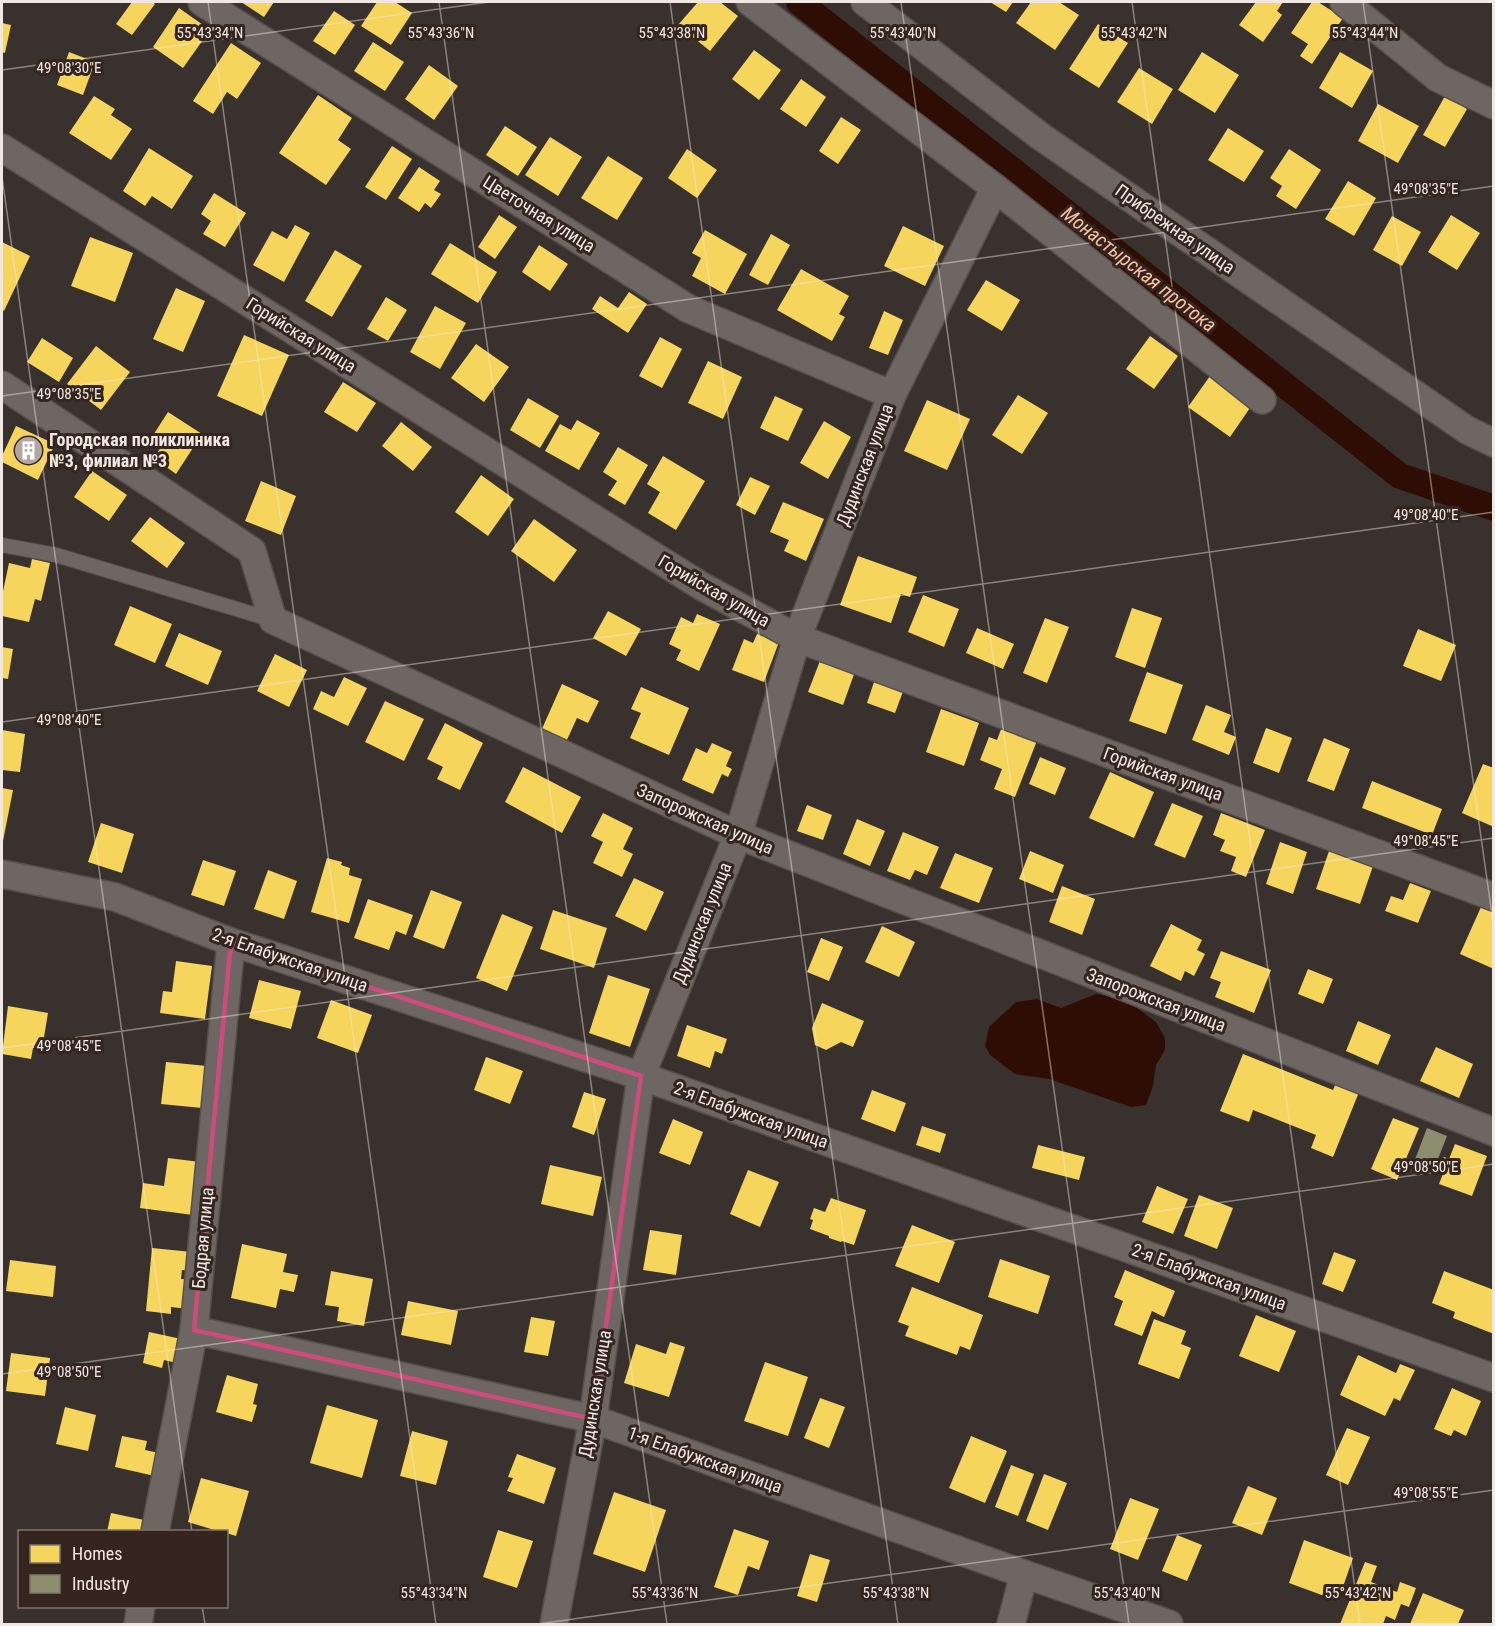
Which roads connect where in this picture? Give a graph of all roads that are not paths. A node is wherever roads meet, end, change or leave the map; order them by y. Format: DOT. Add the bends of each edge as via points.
graph roads {
  1 [pos="202,2"];
  2 [pos="750,2"];
  3 [pos="865,2"];
  4 [pos="1344,2"];
  5 [pos="1494,105"];
  6 [pos="2,148"];
  7 [pos="995,188"];
  8 [pos="2,385"];
  9 [pos="892,395"];
  10 [pos="1262,400"];
  11 [pos="1494,443"];
  12 [pos="2,544"];
  13 [pos="273,620"];
  14 [pos="797,638"];
  15 [pos="738,835"];
  16 [pos="2,874"];
  17 [pos="1494,897"];
  18 [pos="231,942"];
  19 [pos="641,1076"];
  20 [pos="1494,1132"];
  21 [pos="194,1330"];
  22 [pos="1494,1378"];
  23 [pos="592,1419"];
  24 [pos="155,1530"];
  25 [pos="1024,1574"];
  26 [pos="141,1608"];
  27 [pos="138,1624"];
  28 [pos="554,1624"];
  29 [pos="1011,1624"];
  30 [pos="1169,1624"];
  1 -- 9 [label="street, Цветочная улица" via="689,309"];
  2 -- 7 [label="street"];
  3 -- 11 [label="street, Прибрежная улица" via="1040,136 1457,424"];
  4 -- 5 [label="street" via="1438,78"];
  6 -- 14 [label="street, Горийская улица" via="703,587"];
  7 -- 9 [label="street, Дудинская улица"];
  7 -- 10 [label="street"];
  8 -- 13 [label="street" via="252,551"];
  9 -- 14 [label="street, Дудинская улица"];
  12 -- 13 [label="lane" via="56,555"];
  13 -- 15 [label="street, Запорожская улица"];
  14 -- 15 [label="street, Дудинская улица"];
  14 -- 17 [label="street, Горийская улица"];
  15 -- 19 [label="street, Дудинская улица"];
  15 -- 20 [label="street, Запорожская улица"];
  16 -- 18 [label="street, 2-я Елабужская улица" via="115,897"];
  18 -- 19 [label="street, 2-я Елабужская улица"];
  18 -- 21 [label="street, Бодрая улица"];
  19 -- 22 [label="street, 2-я Елабужская улица"];
  19 -- 23 [label="street, Дудинская улица"];
  21 -- 23 [label="street, 1-я Елабужская улица"];
  21 -- 24 [label="street, Бодрая улица"];
  23 -- 25 [label="street, 1-я Елабужская улица"];
  23 -- 28 [label="street, Дудинская улица"];
  25 -- 29 [label="street"];
  25 -- 30 [label="street, 1-я Елабужская улица"];
  26 -- 27 [label="street"];
}
